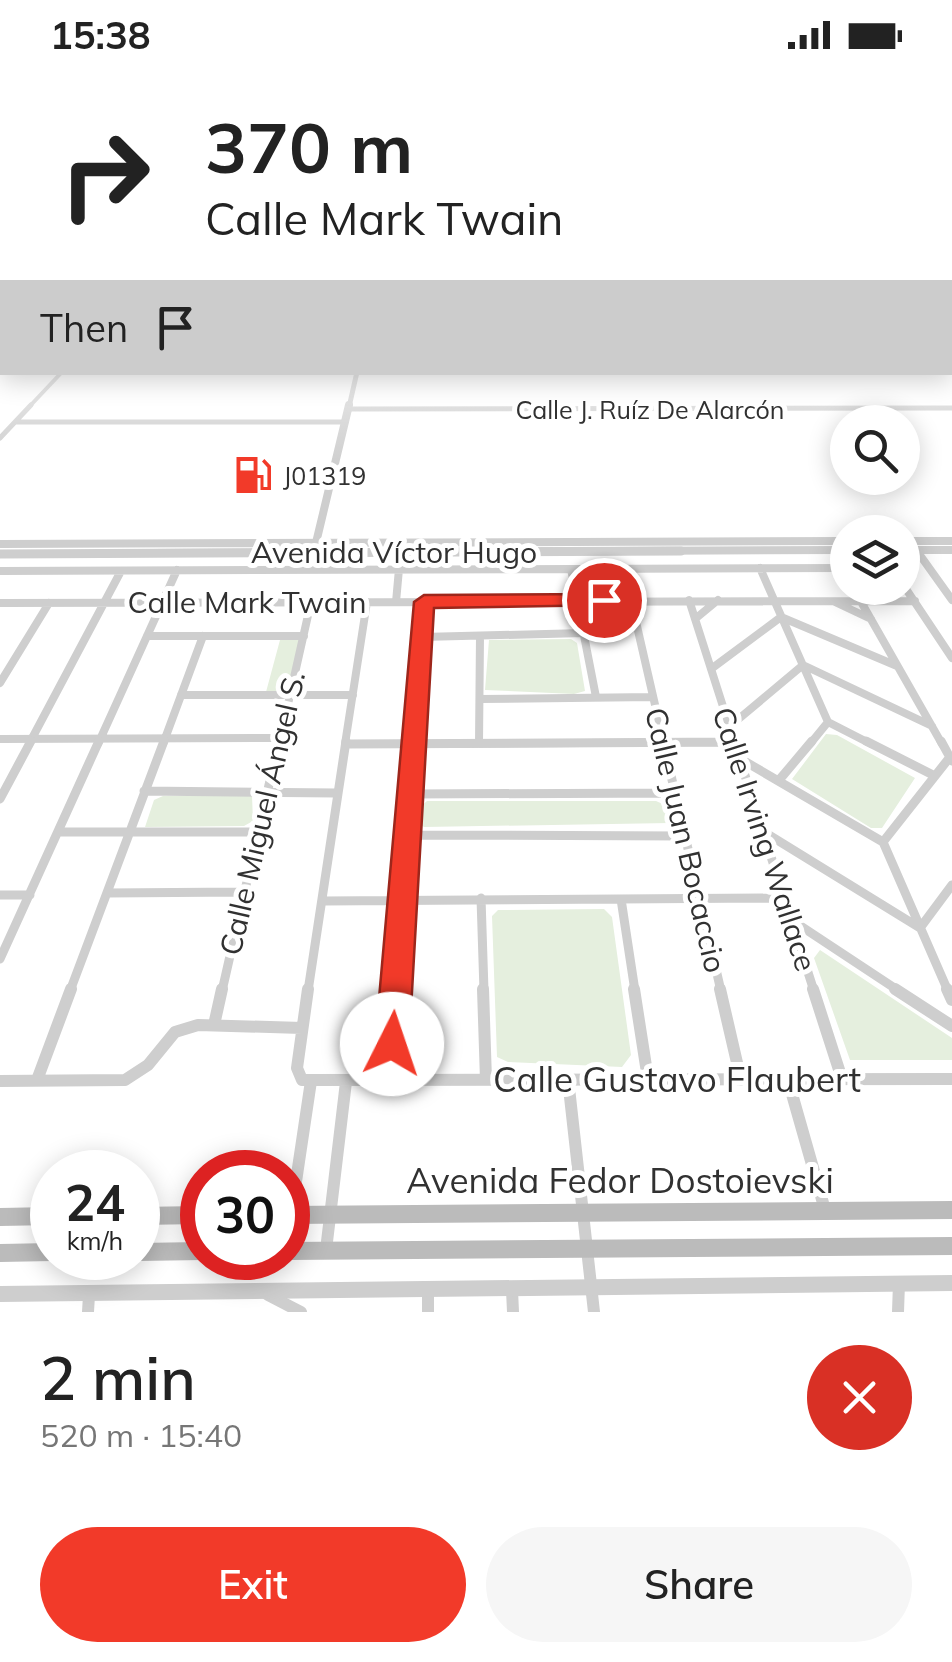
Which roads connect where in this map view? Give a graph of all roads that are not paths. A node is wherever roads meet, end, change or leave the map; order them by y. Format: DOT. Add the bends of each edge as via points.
graph roads {
  1 [pos="59,375"];
  2 [pos="356,375"];
  3 [pos="952,408"];
  4 [pos="348,410"];
  5 [pos="15,422"];
  6 [pos="346,422"];
  7 [pos="0,438"];
  8 [pos="952,540"];
  9 [pos="830,541"];
  10 [pos="920,543"];
  11 [pos="0,544"];
  12 [pos="920,545"];
  13 [pos="315,548"];
  14 [pos="830,550"];
  15 [pos="952,550"];
  16 [pos="0,554"];
  17 [pos="920,557"];
  18 [pos="760,568"];
  19 [pos="830,568"];
  20 [pos="400,569"];
  21 [pos="571,569"];
  22 [pos="176,570"];
  23 [pos="0,571"];
  24 [pos="121,571"];
  25 [pos="578,600"];
  26 [pos="630,600"];
  27 [pos="689,600"];
  28 [pos="718,600"];
  29 [pos="773,600"];
  30 [pos="830,600"];
  31 [pos="952,600"];
  32 [pos="311,602"];
  33 [pos="367,602"];
  34 [pos="396,602"];
  35 [pos="424,602"];
  36 [pos="0,603"];
  37 [pos="49,603"];
  38 [pos="103,603"];
  39 [pos="162,603"];
  40 [pos="842,605"];
  41 [pos="863,605"];
  42 [pos="918,605"];
  43 [pos="781,617"];
  44 [pos="695,619"];
  45 [pos="871,619"];
  46 [pos="584,633"];
  47 [pos="147,636"];
  48 [pos="203,636"];
  49 [pos="304,636"];
  50 [pos="422,636"];
  51 [pos="480,636"];
  52 [pos="952,658"];
  53 [pos="804,665"];
  54 [pos="897,666"];
  55 [pos="711,669"];
  56 [pos="0,683"];
  57 [pos="180,695"];
  58 [pos="352,695"];
  59 [pos="290,696"];
  60 [pos="653,697"];
  61 [pos="596,698"];
  62 [pos="480,699"];
  63 [pos="828,722"];
  64 [pos="932,726"];
  65 [pos="729,727"];
  66 [pos="280,738"];
  67 [pos="0,739"];
  68 [pos="32,739"];
  69 [pos="100,739"];
  70 [pos="163,739"];
  71 [pos="663,742"];
  72 [pos="734,742"];
  73 [pos="413,743"];
  74 [pos="478,743"];
  75 [pos="346,744"];
  76 [pos="948,745"];
  77 [pos="739,758"];
  78 [pos="951,759"];
  79 [pos="932,775"];
  80 [pos="780,780"];
  81 [pos="144,791"];
  82 [pos="267,792"];
  83 [pos="336,792"];
  84 [pos="673,793"];
  85 [pos="410,794"];
  86 [pos="0,799"];
  87 [pos="762,830"];
  88 [pos="58,832"];
  89 [pos="256,832"];
  90 [pos="129,833"];
  91 [pos="407,835"];
  92 [pos="684,836"];
  93 [pos="883,842"];
  94 [pos="952,885"];
  95 [pos="242,892"];
  96 [pos="107,893"];
  97 [pos="0,895"];
  98 [pos="30,895"];
  99 [pos="403,898"];
  100 [pos="481,898"];
  101 [pos="783,898"];
  102 [pos="621,899"];
  103 [pos="702,899"];
  104 [pos="324,901"];
  105 [pos="790,919"];
  106 [pos="920,928"];
  107 [pos="0,958"];
  108 [pos="952,1000"];
  109 [pos="214,1026"];
  110 [pos="952,1026"];
  111 [pos="302,1028"];
  112 [pos="568,1079"];
  113 [pos="648,1079"];
  114 [pos="842,1079"];
  115 [pos="952,1079"];
  116 [pos="37,1080"];
  117 [pos="486,1080"];
  118 [pos="741,1080"];
  119 [pos="788,1080"];
  120 [pos="0,1081"];
  121 [pos="311,1081"];
  122 [pos="390,1081"];
  123 [pos="346,1082"];
  124 [pos="300,1150"];
  125 [pos="952,1210"];
  126 [pos="826,1211"];
  127 [pos="582,1213"];
  128 [pos="310,1214"];
  129 [pos="330,1214"];
  130 [pos="0,1216"];
  131 [pos="30,1216"];
  132 [pos="952,1246"];
  133 [pos="586,1248"];
  134 [pos="310,1250"];
  135 [pos="326,1250"];
  136 [pos="30,1252"];
  137 [pos="0,1253"];
  138 [pos="899,1283"];
  139 [pos="952,1283"];
  140 [pos="255,1288"];
  141 [pos="428,1290"];
  142 [pos="512,1290"];
  143 [pos="589,1290"];
  144 [pos="0,1294"];
  145 [pos="89,1304"];
  146 [pos="301,1312"];
  147 [pos="428,1312"];
  148 [pos="514,1312"];
  149 [pos="594,1312"];
  150 [pos="898,1312"];
  1 -- 5 [label="street"];
  2 -- 4 [label="street"];
  3 -- 4 [label="street, Calle J. Ruíz De Alarcón"];
  4 -- 6 [label="street"];
  5 -- 6 [label="street"];
  5 -- 7 [label="street"];
  6 -- 13 [label="street"];
  8 -- 10 [label="street"];
  9 -- 13 [label="street, Avenida Víctor Hugo"];
  11 -- 13 [label="street, Avenida Víctor Hugo"];
  12 -- 15 [label="street"];
  13 -- 14 [label="street, Avenida Víctor Hugo"];
  13 -- 16 [label="street, Avenida Víctor Hugo"];
  17 -- 31 [label="street"];
  18 -- 19 [label="street"];
  18 -- 21 [label="street"];
  18 -- 29 [label="street"];
  20 -- 21 [label="street"];
  20 -- 22 [label="street"];
  20 -- 34 [label="street"];
  21 -- 25 [label="street"];
  22 -- 24 [label="street"];
  22 -- 39 [label="street"];
  23 -- 24 [label="street"];
  24 -- 38 [label="street"];
  25 -- 26 [label="street, Calle Mark Twain"];
  25 -- 35 [label="street, Calle Mark Twain"];
  25 -- 46 [label="street"];
  26 -- 27 [label="street, Calle Mark Twain"];
  26 -- 60 [label="street, Calle Juan Bocaccio"];
  27 -- 28 [label="street, Calle Mark Twain"];
  27 -- 44 [label="street, Calle Irving Wallace"];
  28 -- 29 [label="street, Calle Mark Twain"];
  28 -- 44 [label="street"];
  29 -- 30 [label="street, Calle Mark Twain"];
  29 -- 43 [label="street"];
  32 -- 33 [label="street, Calle Mark Twain"];
  32 -- 39 [label="street, Calle Mark Twain"];
  32 -- 49 [label="street, Calle Miguel Ángel S."];
  33 -- 34 [label="street, Calle Mark Twain"];
  33 -- 58 [label="street"];
  34 -- 35 [label="street, Calle Mark Twain"];
  35 -- 50 [label="street"];
  36 -- 37 [label="street, Calle Mark Twain"];
  37 -- 38 [label="street, Calle Mark Twain"];
  37 -- 56 [label="street"];
  38 -- 39 [label="street, Calle Mark Twain"];
  38 -- 68 [label="street"];
  39 -- 47 [label="street"];
  40 -- 45 [label="street"];
  41 -- 45 [label="street"];
  42 -- 52 [label="street"];
  43 -- 53 [label="street"];
  43 -- 54 [label="street"];
  43 -- 55 [label="street"];
  44 -- 55 [label="street, Calle Irving Wallace"];
  45 -- 54 [label="street"];
  46 -- 51 [label="street"];
  46 -- 61 [label="street"];
  47 -- 48 [label="street"];
  47 -- 69 [label="street"];
  48 -- 49 [label="street"];
  48 -- 57 [label="street"];
  49 -- 59 [label="street, Calle Miguel Ángel S."];
  50 -- 51 [label="street"];
  50 -- 73 [label="street"];
  51 -- 62 [label="street"];
  53 -- 63 [label="street"];
  53 -- 64 [label="street"];
  53 -- 65 [label="street"];
  54 -- 64 [label="street"];
  55 -- 65 [label="street, Calle Irving Wallace"];
  57 -- 59 [label="street"];
  57 -- 70 [label="street"];
  58 -- 59 [label="street"];
  58 -- 75 [label="street"];
  59 -- 66 [label="street, Calle Miguel Ángel S."];
  60 -- 61 [label="street"];
  60 -- 71 [label="street, Calle Juan Bocaccio"];
  61 -- 62 [label="street"];
  62 -- 74 [label="street"];
  63 -- 79 [label="street"];
  63 -- 80 [label="street"];
  64 -- 76 [label="street"];
  65 -- 72 [label="street, Calle Irving Wallace"];
  66 -- 70 [label="street"];
  66 -- 82 [label="street, Calle Miguel Ángel S."];
  67 -- 68 [label="street"];
  68 -- 69 [label="street"];
  68 -- 86 [label="street"];
  69 -- 70 [label="street"];
  69 -- 88 [label="street"];
  70 -- 81 [label="street"];
  71 -- 72 [label="street"];
  71 -- 74 [label="street"];
  71 -- 84 [label="street, Calle Juan Bocaccio"];
  72 -- 77 [label="street, Calle Irving Wallace"];
  73 -- 74 [label="street"];
  73 -- 75 [label="street"];
  73 -- 85 [label="street"];
  75 -- 83 [label="street"];
  76 -- 78 [label="street"];
  77 -- 80 [label="street"];
  77 -- 87 [label="street, Calle Irving Wallace"];
  78 -- 79 [label="street"];
  79 -- 93 [label="street"];
  80 -- 93 [label="street"];
  81 -- 82 [label="street"];
  81 -- 90 [label="street"];
  82 -- 83 [label="street"];
  82 -- 89 [label="street, Calle Miguel Ángel S."];
  83 -- 104 [label="street"];
  84 -- 85 [label="street"];
  84 -- 92 [label="street, Calle Juan Bocaccio"];
  85 -- 91 [label="street"];
  87 -- 101 [label="street, Calle Irving Wallace"];
  87 -- 106 [label="street"];
  88 -- 90 [label="street"];
  88 -- 98 [label="street"];
  89 -- 90 [label="street"];
  89 -- 95 [label="street, Calle Miguel Ángel S."];
  90 -- 96 [label="street"];
  91 -- 92 [label="street"];
  91 -- 99 [label="street"];
  92 -- 103 [label="street, Calle Juan Bocaccio"];
  93 -- 106 [label="street"];
  94 -- 106 [label="street"];
  95 -- 96 [label="street"];
  95 -- 109 [label="street, Calle Miguel Ángel S."];
  96 -- 116 [label="street"];
  97 -- 98 [label="street"];
  98 -- 107 [label="street"];
  99 -- 100 [label="street"];
  99 -- 104 [label="street"];
  99 -- 122 [label="street"];
  100 -- 102 [label="street"];
  100 -- 117 [label="street"];
  101 -- 103 [label="street"];
  101 -- 105 [label="street, Calle Irving Wallace"];
  102 -- 103 [label="street"];
  102 -- 113 [label="street"];
  103 -- 118 [label="street, Calle Juan Bocaccio"];
  104 -- 111 [label="street"];
  105 -- 110 [label="street"];
  105 -- 114 [label="street, Calle Irving Wallace"];
  106 -- 108 [label="street"];
  109 -- 111 [label="street"];
  109 -- 116 [label="street" via="180,1027 148,1068 125,1080"];
  111 -- 121 [label="street" via="298,1074"];
  112 -- 113 [label="street, Calle Gustavo Flaubert"];
  112 -- 117 [label="street, Calle Gustavo Flaubert"];
  112 -- 127 [label="street"];
  113 -- 118 [label="street, Calle Gustavo Flaubert"];
  114 -- 115 [label="street, Calle Gustavo Flaubert"];
  114 -- 119 [label="street, Calle Gustavo Flaubert"];
  116 -- 120 [label="street"];
  117 -- 122 [label="street, Calle Gustavo Flaubert"];
  118 -- 119 [label="street, Calle Gustavo Flaubert"];
  119 -- 126 [label="street"];
  121 -- 123 [label="street, Calle Gustavo Flaubert"];
  121 -- 124 [label="street"];
  122 -- 123 [label="street, Calle Gustavo Flaubert"];
  123 -- 129 [label="street"];
  125 -- 126 [label="main road, Avenida Fedor Dostoievski"];
  126 -- 127 [label="main road, Avenida Fedor Dostoievski"];
  127 -- 129 [label="main road, Avenida Fedor Dostoievski"];
  127 -- 133 [label="street"];
  128 -- 129 [label="main road, Avenida Fedor Dostoievski"];
  129 -- 135 [label="street"];
  130 -- 131 [label="main road"];
  132 -- 133 [label="main road"];
  133 -- 135 [label="main road"];
  133 -- 143 [label="street"];
  134 -- 135 [label="main road"];
  136 -- 137 [label="main road"];
  138 -- 139 [label="street"];
  138 -- 143 [label="street"];
  138 -- 150 [label="street"];
  140 -- 141 [label="street"];
  140 -- 145 [label="street"];
  140 -- 146 [label="street"];
  141 -- 142 [label="street"];
  141 -- 147 [label="street"];
  142 -- 143 [label="street"];
  142 -- 148 [label="street"];
  143 -- 149 [label="street"];
  144 -- 145 [label="street"];
}
